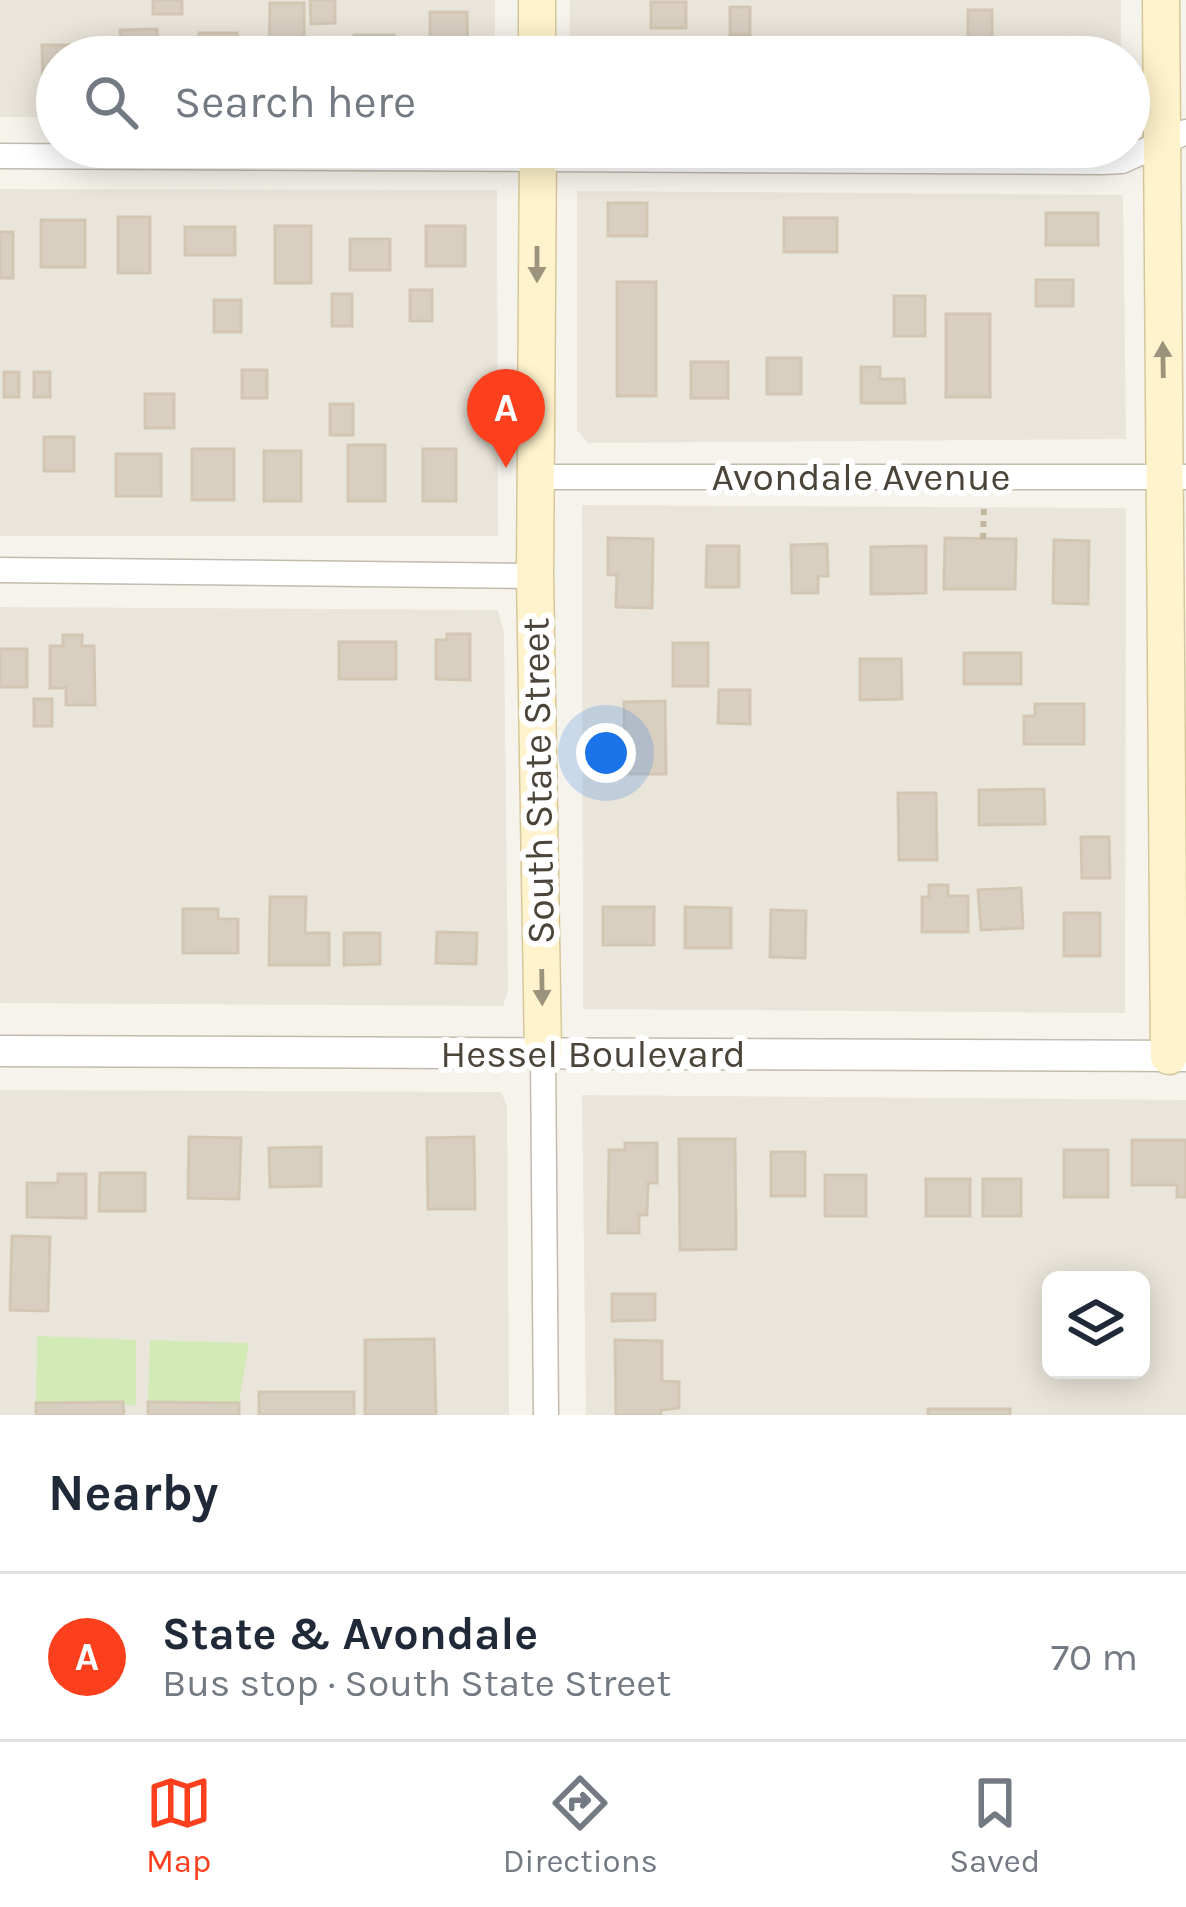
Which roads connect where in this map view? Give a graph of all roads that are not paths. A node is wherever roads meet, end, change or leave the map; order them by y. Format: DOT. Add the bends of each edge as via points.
graph roads {
  1 [pos="537,0"];
  2 [pos="1160,0"];
  3 [pos="537,36"];
  4 [pos="1173,137"];
  5 [pos="0,156"];
  6 [pos="36,156"];
  7 [pos="538,168"];
  8 [pos="537,477"];
  9 [pos="1175,477"];
  10 [pos="0,570"];
  11 [pos="535,576"];
  12 [pos="0,1051"];
  13 [pos="542,1053"];
  14 [pos="1178,1056"];
  15 [pos="546,1415"];
  1 -- 3 [label="main road"];
  2 -- 4 [label="main road"];
  9 -- 4 [label="main road, one-way"];
  5 -- 6 [label="street"];
  7 -- 8 [label="main road, South State Street, one-way"];
  8 -- 9 [label="street, Avondale Avenue"];
  8 -- 11 [label="main road, South State Street"];
  9 -- 14 [label="main road"];
  10 -- 11 [label="street"];
  11 -- 13 [label="main road, South State Street, one-way"];
  12 -- 13 [label="street, Hessel Boulevard"];
  13 -- 14 [label="street, Hessel Boulevard"];
  13 -- 15 [label="street, South State Street"];
}
